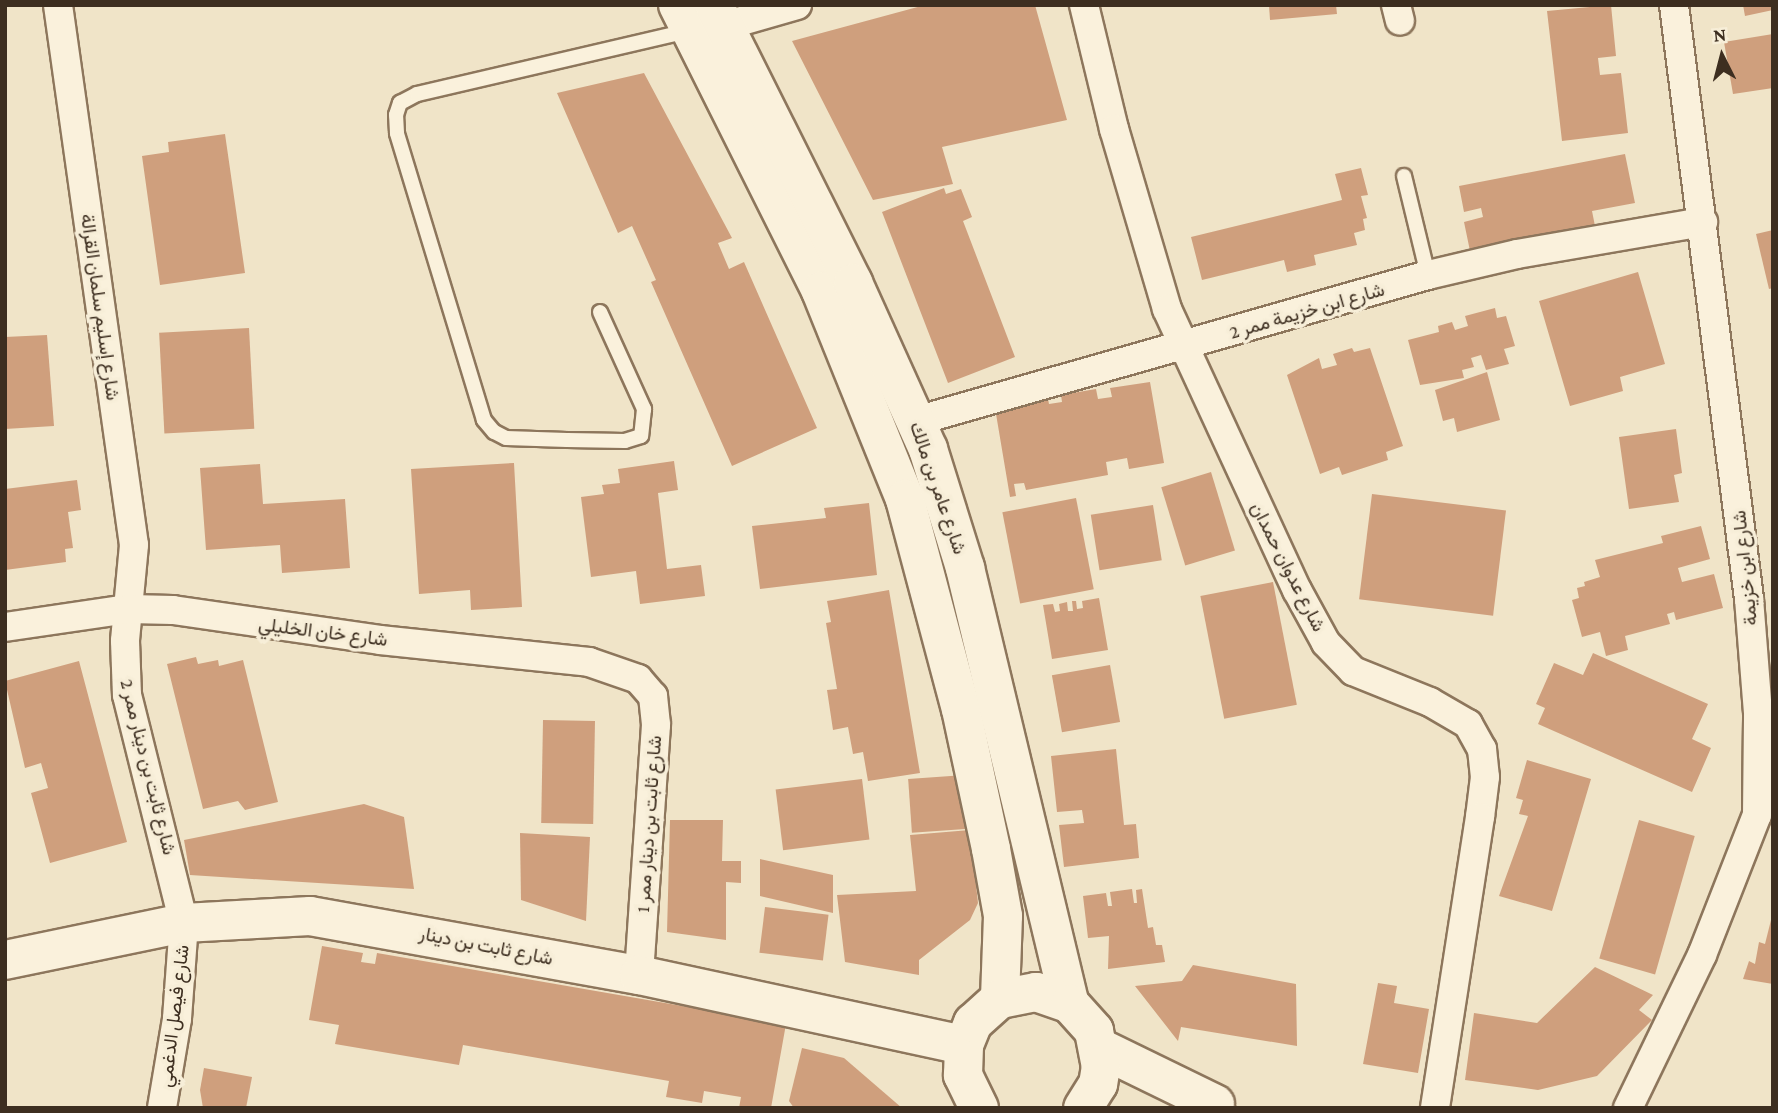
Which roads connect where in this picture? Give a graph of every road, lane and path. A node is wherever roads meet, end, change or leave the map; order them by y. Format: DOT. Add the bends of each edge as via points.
graph roads {
  1 [pos="58,5"];
  2 [pos="797,5"];
  3 [pos="1084,5"];
  4 [pos="1674,5"];
  5 [pos="701,17"];
  6 [pos="1404,176"];
  7 [pos="1703,222"];
  8 [pos="1428,275"];
  9 [pos="600,312"];
  10 [pos="1182,347"];
  11 [pos="916,421"];
  12 [pos="129,609"];
  13 [pos="5,627"];
  14 [pos="638,679"];
  15 [pos="1765,816"];
  16 [pos="184,923"];
  17 [pos="5,960"];
  18 [pos="639,975"];
  19 [pos="1000,999"];
  20 [pos="1070,1004"];
  21 [pos="964,1045"];
  22 [pos="1100,1048"];
  23 [pos="1226,1106"];
  24 [pos="162,1108"];
  25 [pos="979,1108"];
  26 [pos="1083,1108"];
  27 [pos="1163,1108"];
  28 [pos="1434,1108"];
  29 [pos="1628,1108"];
  1 -- 12 [label="street, شارع إسليم سلمان القرالة" via="134,545"];
  2 -- 5 [label="street"];
  3 -- 10 [label="street, شارع عدوان حمدان" via="1114,129"];
  4 -- 7 [label="street, شارع ابن خزيمة"];
  5 -- 9 [label="lane" via="417,94 400,103 396,114 397,133 484,420 494,432 506,438 567,440 625,441 641,436 644,409"];
  5 -- 11 [label="street, شارع عامر بن مالك"];
  5 -- 19 [label="street, شارع عامر بن مالك" via="821,291 905,499 958,696 991,849 1003,916"];
  6 -- 8 [label="lane"];
  7 -- 8 [label="street, شارع ابن خزيمة ممر 2" via="1517,254"];
  7 -- 15 [label="street, شارع ابن خزيمة" via="1749,598"];
  8 -- 10 [label="street, شارع ابن خزيمة ممر 2"];
  10 -- 11 [label="street, شارع ابن خزيمة ممر 2"];
  10 -- 28 [label="street, شارع عدوان حمدان" via="1326,643 1353,671 1430,702 1468,724 1482,749 1485,777 1480,817"];
  11 -- 20 [label="street, شارع عامر بن مالك" via="965,568"];
  12 -- 13 [label="street, شارع خان الخليلي"];
  12 -- 14 [label="street, شارع خان الخليلي" via="173,610 380,640 589,662"];
  12 -- 16 [label="street, شارع ثابت بن دينار ممر 2" via="124,666 127,695"];
  14 -- 18 [label="street, شارع ثابت بن دينار ممر 1" via="653,696 656,725"];
  15 -- 29 [label="street, شارع ابن خزيمة"];
  16 -- 17 [label="street, شارع ثابت بن دينار"];
  16 -- 18 [label="street, شارع ثابت بن دينار" via="310,916"];
  16 -- 24 [label="street, شارع فيصل الدغمي" via="177,1020"];
  18 -- 21 [label="street, شارع ثابت بن دينار"];
  19 -- 20 [label="street" via="1036,992"];
  19 -- 21 [label="street" via="973,1023"];
  20 -- 22 [label="street" via="1089,1023"];
  21 -- 25 [label="street" via="963,1075"];
  22 -- 23 [label="street"];
  22 -- 26 [label="street" via="1098,1084"];
  23 -- 27 [label="street"];
}
